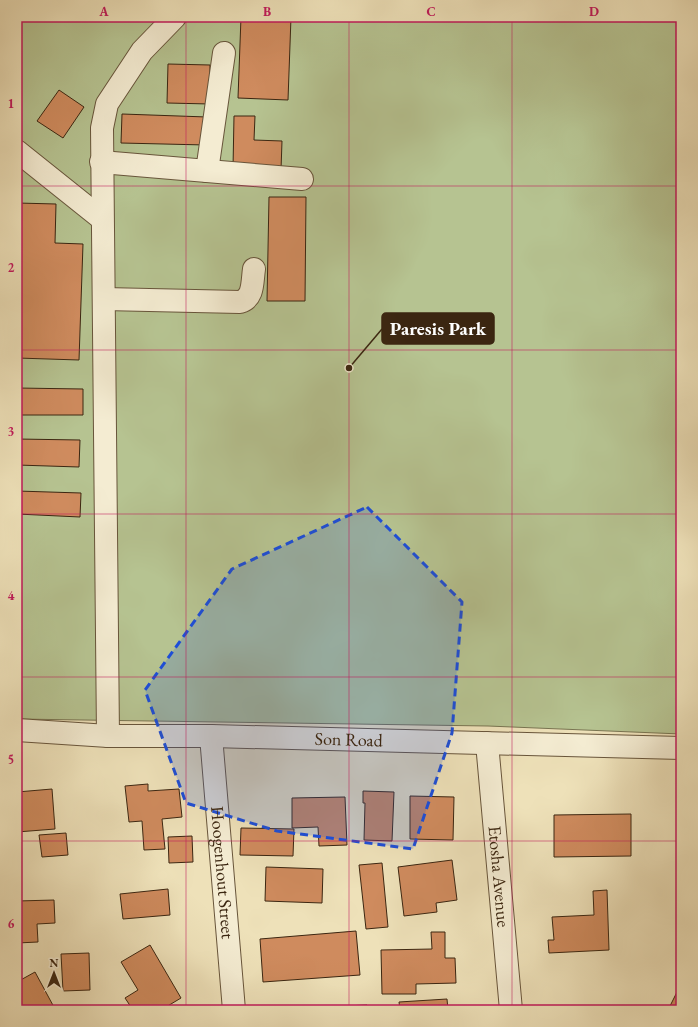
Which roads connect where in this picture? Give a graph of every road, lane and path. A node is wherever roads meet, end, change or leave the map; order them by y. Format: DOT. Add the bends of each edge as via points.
graph roads {
  1 [pos="175,17"];
  2 [pos="224,53"];
  3 [pos="17,151"];
  4 [pos="101,162"];
  5 [pos="207,171"];
  6 [pos="302,179"];
  7 [pos="102,219"];
  8 [pos="254,269"];
  9 [pos="104,299"];
  10 [pos="17,730"];
  11 [pos="108,736"];
  12 [pos="211,736"];
  13 [pos="487,743"];
  14 [pos="681,748"];
  15 [pos="234,1010"];
  16 [pos="511,1010"];
  1 -- 4 [label="street" via="142,51 107,104 102,128"];
  2 -- 5 [label="street"];
  3 -- 7 [label="street"];
  4 -- 5 [label="street"];
  4 -- 7 [label="street"];
  5 -- 6 [label="street"];
  7 -- 9 [label="street"];
  8 -- 9 [label="street" via="250,295 240,302"];
  9 -- 11 [label="street"];
  10 -- 11 [label="street, Son Road"];
  11 -- 12 [label="street, Son Road"];
  12 -- 13 [label="street, Son Road"];
  12 -- 15 [label="street, Hoogenhout Street"];
  13 -- 14 [label="street, Son Road"];
  13 -- 16 [label="street, Etosha Avenue"];
}
